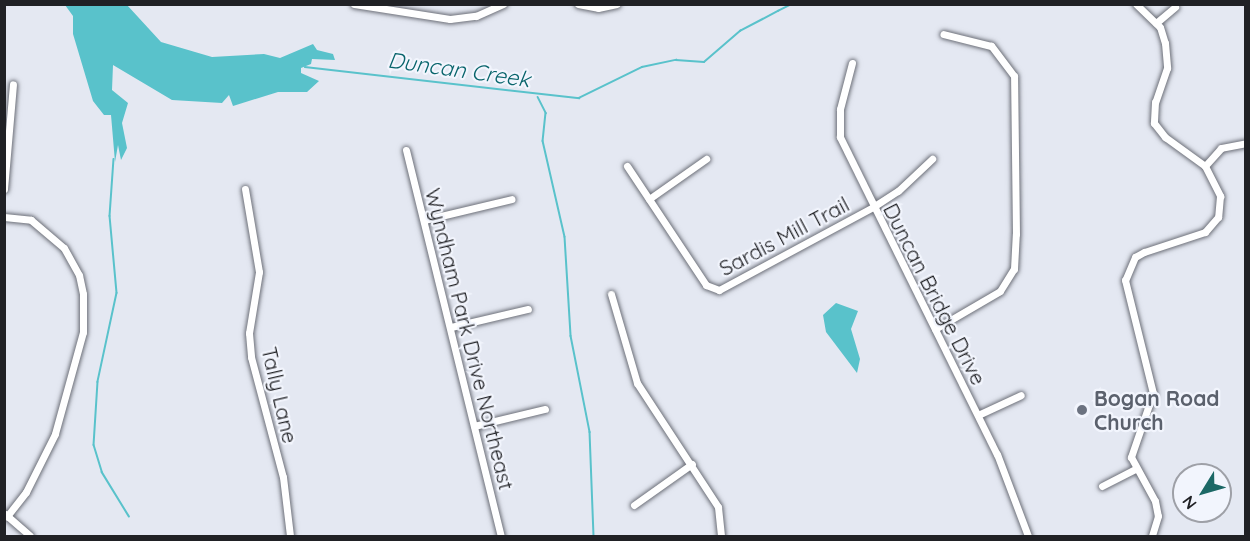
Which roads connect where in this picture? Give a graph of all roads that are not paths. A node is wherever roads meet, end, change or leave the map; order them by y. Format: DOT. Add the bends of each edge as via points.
graph roads {
  1 [pos="354,4"];
  2 [pos="503,4"];
  3 [pos="578,4"];
  4 [pos="617,4"];
  5 [pos="1136,4"];
  6 [pos="1175,8"];
  7 [pos="1156,23"];
  8 [pos="943,34"];
  9 [pos="852,63"];
  10 [pos="13,84"];
  11 [pos="1245,143"];
  12 [pos="406,150"];
  13 [pos="706,159"];
  14 [pos="932,159"];
  15 [pos="627,166"];
  16 [pos="1205,166"];
  17 [pos="4,189"];
  18 [pos="245,189"];
  19 [pos="512,199"];
  20 [pos="649,199"];
  21 [pos="873,207"];
  22 [pos="4,217"];
  23 [pos="424,220"];
  24 [pos="611,294"];
  25 [pos="528,309"];
  26 [pos="451,327"];
  27 [pos="935,329"];
  28 [pos="1021,395"];
  29 [pos="545,409"];
  30 [pos="978,415"];
  31 [pos="474,426"];
  32 [pos="692,464"];
  33 [pos="1135,470"];
  34 [pos="1102,486"];
  35 [pos="634,505"];
  36 [pos="6,514"];
  37 [pos="30,537"];
  38 [pos="290,537"];
  39 [pos="501,537"];
  40 [pos="722,537"];
  41 [pos="1028,537"];
  42 [pos="1152,537"];
  1 -- 2 [label="street" via="450,19 476,16"];
  3 -- 4 [label="street" via="598,8"];
  5 -- 7 [label="street"];
  6 -- 7 [label="street"];
  7 -- 16 [label="street" via="1165,43 1167,68 1155,102 1154,123 1165,138"];
  8 -- 27 [label="street" via="991,46 1014,76 1016,234 1014,269 1004,286 988,301"];
  9 -- 21 [label="street, Duncan Bridge Drive" via="840,109 840,137"];
  10 -- 17 [label="street"];
  11 -- 16 [label="street" via="1221,148"];
  12 -- 23 [label="street, Wyndham Park Drive Northeast"];
  13 -- 20 [label="street"];
  14 -- 21 [label="street, Sardis Mill Trail"];
  15 -- 20 [label="street, Sardis Mill Trail"];
  16 -- 33 [label="street" via="1220,196 1218,217 1200,236 1135,257 1125,280 1153,393 1134,441"];
  18 -- 38 [label="street, Tally Lane" via="259,272 249,333 251,357 284,477"];
  19 -- 23 [label="street"];
  20 -- 21 [label="street, Sardis Mill Trail" via="706,285 719,290"];
  21 -- 27 [label="street, Duncan Bridge Drive"];
  22 -- 36 [label="street" via="31,220 64,248 80,275 83,294 83,332 55,434 26,492"];
  23 -- 26 [label="street, Wyndham Park Drive Northeast"];
  24 -- 32 [label="street" via="637,383"];
  25 -- 26 [label="street"];
  26 -- 31 [label="street, Wyndham Park Drive Northeast"];
  27 -- 30 [label="street, Duncan Bridge Drive"];
  28 -- 30 [label="street"];
  29 -- 31 [label="street"];
  30 -- 41 [label="street, Duncan Bridge Drive"];
  31 -- 39 [label="street, Wyndham Park Drive Northeast"];
  32 -- 35 [label="street"];
  32 -- 40 [label="street" via="718,507"];
  33 -- 34 [label="street"];
  33 -- 42 [label="street" via="1155,501 1158,516"];
  36 -- 37 [label="street"];
}
